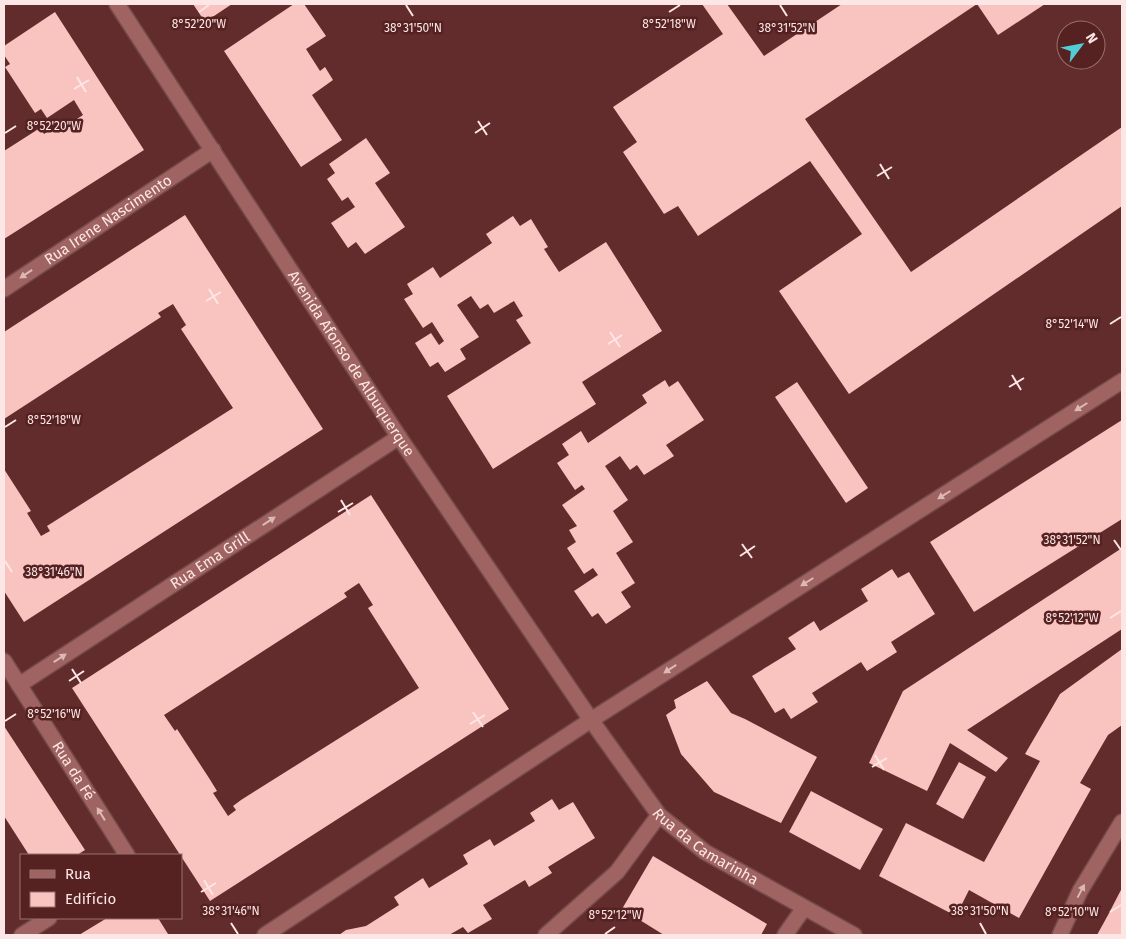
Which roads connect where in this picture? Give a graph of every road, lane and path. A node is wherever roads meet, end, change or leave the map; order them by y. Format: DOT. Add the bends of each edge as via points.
graph roads {
  1 [pos="117,4"];
  2 [pos="213,150"];
  3 [pos="4,289"];
  4 [pos="1122,381"];
  5 [pos="399,437"];
  6 [pos="4,662"];
  7 [pos="19,685"];
  8 [pos="591,720"];
  9 [pos="659,815"];
  10 [pos="1122,822"];
  11 [pos="126,854"];
  12 [pos="804,908"];
  13 [pos="47,919"];
  14 [pos="22,935"];
  15 [pos="264,935"];
  16 [pos="546,935"];
  17 [pos="785,935"];
  18 [pos="854,935"];
  19 [pos="1060,935"];
  1 -- 2 [label="street, Avenida Afonso de Albuquerque"];
  2 -- 3 [label="street, Rua Irene Nascimento, one-way"];
  2 -- 5 [label="street, Avenida Afonso de Albuquerque"];
  4 -- 8 [label="street, one-way"];
  7 -- 5 [label="street, Rua Ema Grill, one-way"];
  5 -- 8 [label="street, Avenida Afonso de Albuquerque"];
  6 -- 7 [label="street, Rua da Fé"];
  11 -- 7 [label="street, Rua da Fé, one-way"];
  8 -- 9 [label="street, Rua da Camarinha"];
  8 -- 15 [label="street"];
  9 -- 12 [label="street, Rua da Camarinha" via="705,852"];
  9 -- 16 [label="street" via="616,872"];
  19 -- 10 [label="street, one-way" via="1080,892"];
  12 -- 17 [label="street"];
  12 -- 18 [label="street, Rua da Camarinha"];
  13 -- 14 [label="street"];
}
